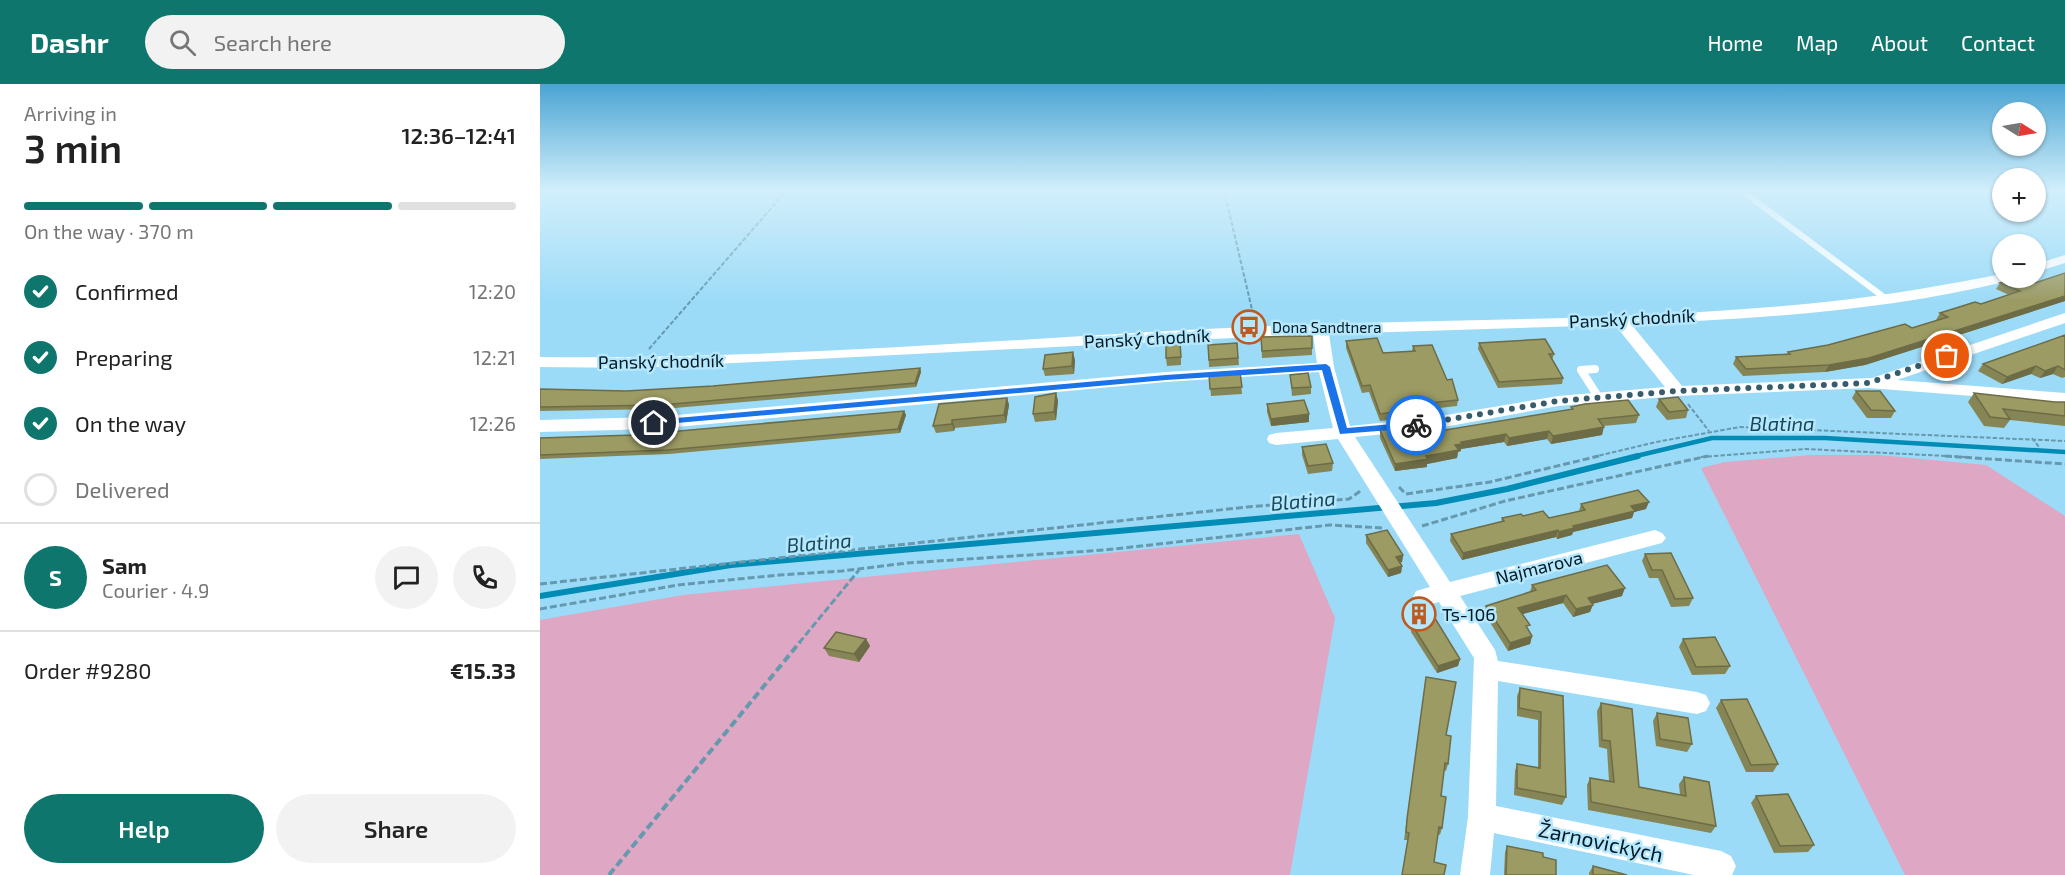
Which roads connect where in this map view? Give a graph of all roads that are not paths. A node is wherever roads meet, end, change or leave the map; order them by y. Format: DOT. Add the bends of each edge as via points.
graph roads {
  1 [pos="1790,227"];
  2 [pos="2065,259"];
  3 [pos="2046,265"];
  4 [pos="1992,280"];
  5 [pos="1885,298"];
  6 [pos="2065,318"];
  7 [pos="1619,320"];
  8 [pos="1320,329"];
  9 [pos="540,362"];
  10 [pos="1917,366"];
  11 [pos="1326,367"];
  12 [pos="1595,369"];
  13 [pos="1869,383"];
  14 [pos="1933,388"];
  15 [pos="1677,391"];
  16 [pos="1599,398"];
  17 [pos="2065,398"];
  18 [pos="540,426"];
  19 [pos="1343,432"];
  20 [pos="1276,439"];
  21 [pos="1655,538"];
  22 [pos="1434,594"];
  23 [pos="1487,669"];
  24 [pos="1697,703"];
  25 [pos="1482,817"];
  26 [pos="1721,866"];
  27 [pos="1475,875"];
  1 -- 5 [label="lane"];
  2 -- 3 [label="street"];
  4 -- 5 [label="street, Panský chodník"];
  5 -- 7 [label="street, Panský chodník"];
  6 -- 10 [label="street"];
  7 -- 8 [label="street, Panský chodník"];
  7 -- 15 [label="street"];
  8 -- 9 [label="street, Panský chodník" via="637,363"];
  8 -- 11 [label="street"];
  10 -- 13 [label="street"];
  10 -- 14 [label="street"];
  11 -- 18 [label="street" via="1166,377 654,423"];
  11 -- 19 [label="street"];
  12 -- 16 [label="lane" via="1581,370"];
  13 -- 14 [label="street"];
  13 -- 15 [label="street"];
  14 -- 17 [label="street"];
  15 -- 16 [label="street"];
  16 -- 19 [label="street" via="1558,401 1428,424"];
  19 -- 20 [label="street"];
  19 -- 22 [label="street" via="1390,489"];
  21 -- 22 [label="street, Najmarova"];
  22 -- 23 [label="street" via="1486,657"];
  23 -- 24 [label="street"];
  23 -- 25 [label="street"];
  25 -- 26 [label="street, Žarnovických"];
  25 -- 27 [label="street"];
}
